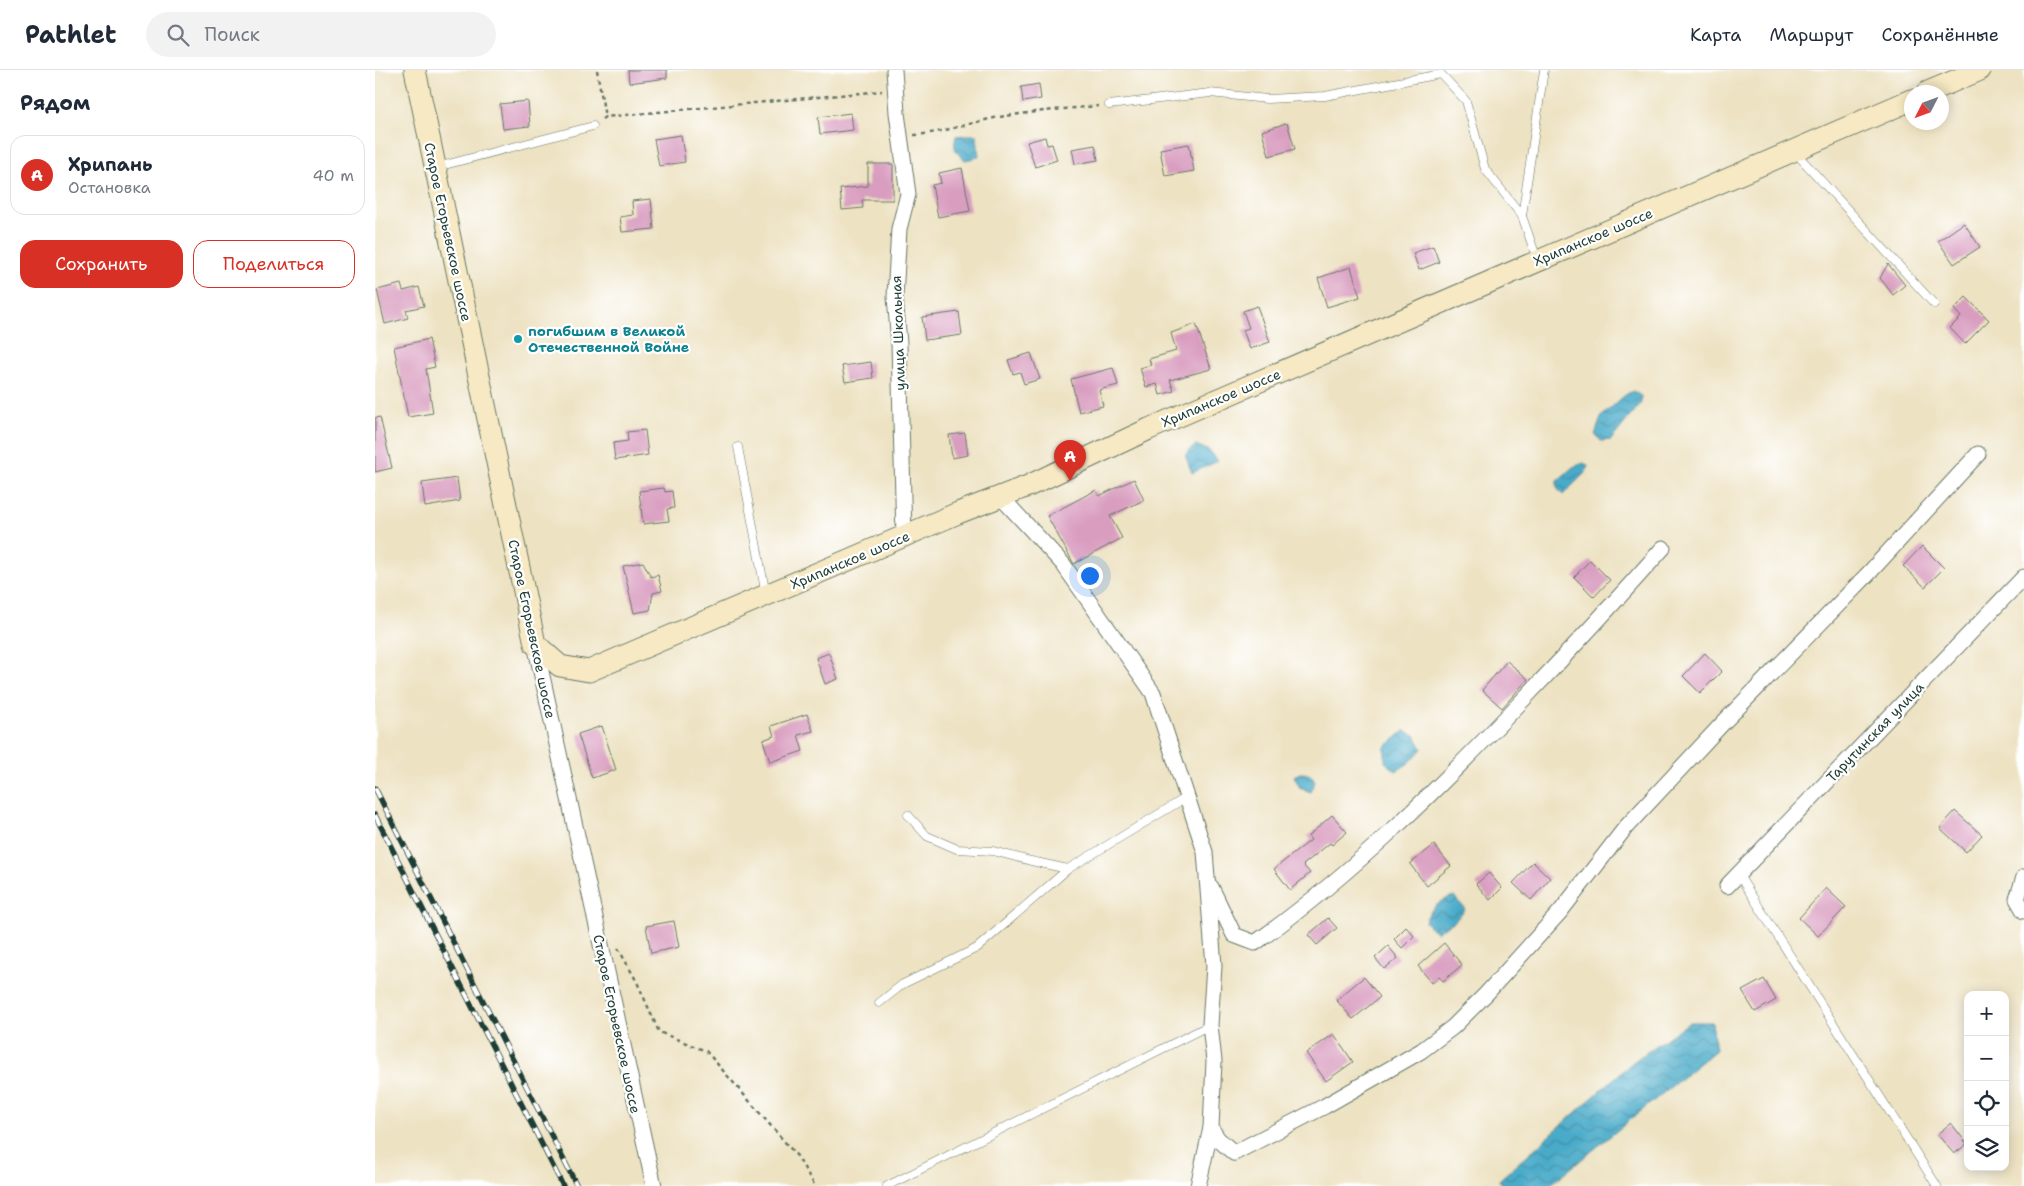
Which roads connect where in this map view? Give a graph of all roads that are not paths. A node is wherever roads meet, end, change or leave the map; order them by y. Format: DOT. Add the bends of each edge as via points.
graph roads {
  1 [pos="415,70"];
  2 [pos="894,70"];
  3 [pos="1544,70"];
  4 [pos="1980,70"];
  5 [pos="1945,85"];
  6 [pos="1904,103"];
  7 [pos="1109,105"];
  8 [pos="593,126"];
  9 [pos="1793,150"];
  10 [pos="435,168"];
  11 [pos="1522,216"];
  12 [pos="1537,261"];
  13 [pos="1934,304"];
  14 [pos="738,447"];
  15 [pos="1978,454"];
  16 [pos="1000,496"];
  17 [pos="904,538"];
  18 [pos="1663,548"];
  19 [pos="2024,577"];
  20 [pos="766,596"];
  21 [pos="535,644"];
  22 [pos="1187,797"];
  23 [pos="908,815"];
  24 [pos="1068,869"];
  25 [pos="1738,874"];
  26 [pos="2024,877"];
  27 [pos="1207,878"];
  28 [pos="1727,886"];
  29 [pos="2024,911"];
  30 [pos="879,1003"];
  31 [pos="1210,1025"];
  32 [pos="1211,1128"];
  33 [pos="653,1186"];
  34 [pos="887,1186"];
  35 [pos="1197,1186"];
  36 [pos="1937,1186"];
  1 -- 10 [label="main road, Старое Егорьевское шоссе"];
  2 -- 17 [label="street, улица Школьная" via="908,194 899,229 895,297"];
  3 -- 11 [label="lane"];
  4 -- 5 [label="main road"];
  6 -- 9 [label="main road, Хрипанское шоссе"];
  7 -- 11 [label="lane" via="1209,93 1267,99 1325,96 1441,74 1466,101 1485,169"];
  8 -- 10 [label="lane"];
  9 -- 12 [label="main road, Хрипанское шоссе"];
  9 -- 13 [label="lane"];
  10 -- 21 [label="main road, Старое Егорьевское шоссе"];
  11 -- 12 [label="lane"];
  12 -- 16 [label="main road, Хрипанское шоссе"];
  14 -- 20 [label="lane"];
  15 -- 32 [label="street" via="1626,827 1560,912 1453,1027 1421,1051 1234,1153"];
  16 -- 17 [label="main road, Хрипанское шоссе"];
  16 -- 22 [label="street" via="1063,564 1153,693"];
  17 -- 20 [label="main road, Хрипанское шоссе"];
  18 -- 27 [label="street" via="1468,758 1384,838 1255,944 1234,935"];
  19 -- 25 [label="street, Тарутинская улица"];
  20 -- 21 [label="main road, Хрипанское шоссе" via="589,671 560,666"];
  21 -- 33 [label="street, Старое Егорьевское шоссе"];
  22 -- 24 [label="lane"];
  22 -- 27 [label="street" via="1205,852"];
  23 -- 24 [label="lane" via="927,836 957,849 993,851"];
  24 -- 30 [label="lane" via="977,948 903,984"];
  25 -- 28 [label="street, Тарутинская улица"];
  25 -- 36 [label="lane"];
  26 -- 29 [label="street" via="2017,899"];
  27 -- 31 [label="street" via="1214,966"];
  31 -- 32 [label="street" via="1214,1061"];
  31 -- 34 [label="lane"];
  32 -- 35 [label="street"];
}
